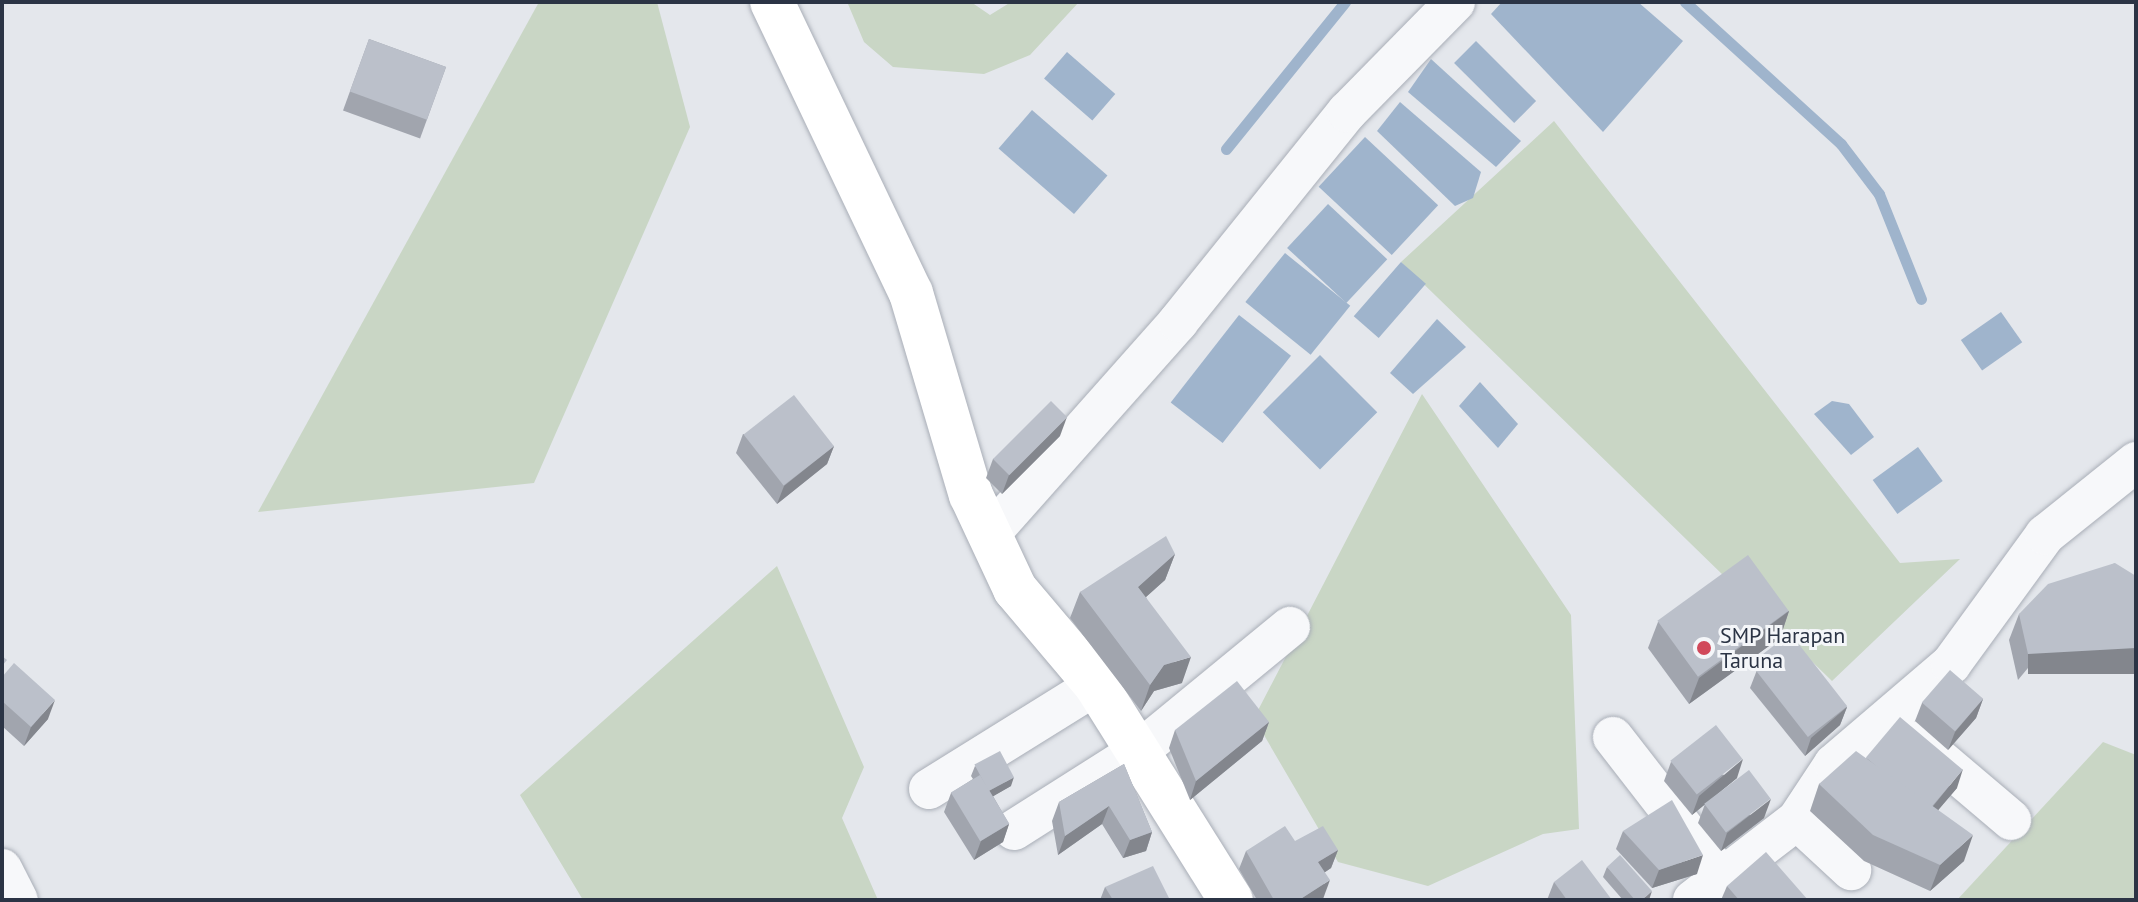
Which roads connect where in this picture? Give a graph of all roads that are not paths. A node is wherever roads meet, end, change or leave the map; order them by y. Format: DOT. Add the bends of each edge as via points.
graph roads {
  1 [pos="772,2"];
  2 [pos="1455,2"];
  3 [pos="2136,462"];
  4 [pos="989,535"];
  5 [pos="1290,627"];
  6 [pos="1096,685"];
  7 [pos="1890,720"];
  8 [pos="1613,737"];
  9 [pos="1140,750"];
  10 [pos="929,789"];
  11 [pos="1797,820"];
  12 [pos="2011,820"];
  13 [pos="1014,830"];
  14 [pos="2,869"];
  15 [pos="1851,870"];
  16 [pos="1707,888"];
  17 [pos="18,900"];
  18 [pos="1231,900"];
  1 -- 4 [label="main road" via="911,293"];
  2 -- 4 [label="street" via="1347,112 1168,334"];
  3 -- 7 [label="street" via="2045,535 1951,664"];
  4 -- 6 [label="main road" via="1015,589"];
  5 -- 9 [label="street"];
  6 -- 9 [label="main road"];
  6 -- 10 [label="street"];
  7 -- 11 [label="street" via="1834,764"];
  7 -- 12 [label="street"];
  8 -- 16 [label="street"];
  9 -- 13 [label="street"];
  9 -- 18 [label="main road"];
  11 -- 15 [label="street"];
  11 -- 16 [label="street"];
  14 -- 17 [label="street"];
}
